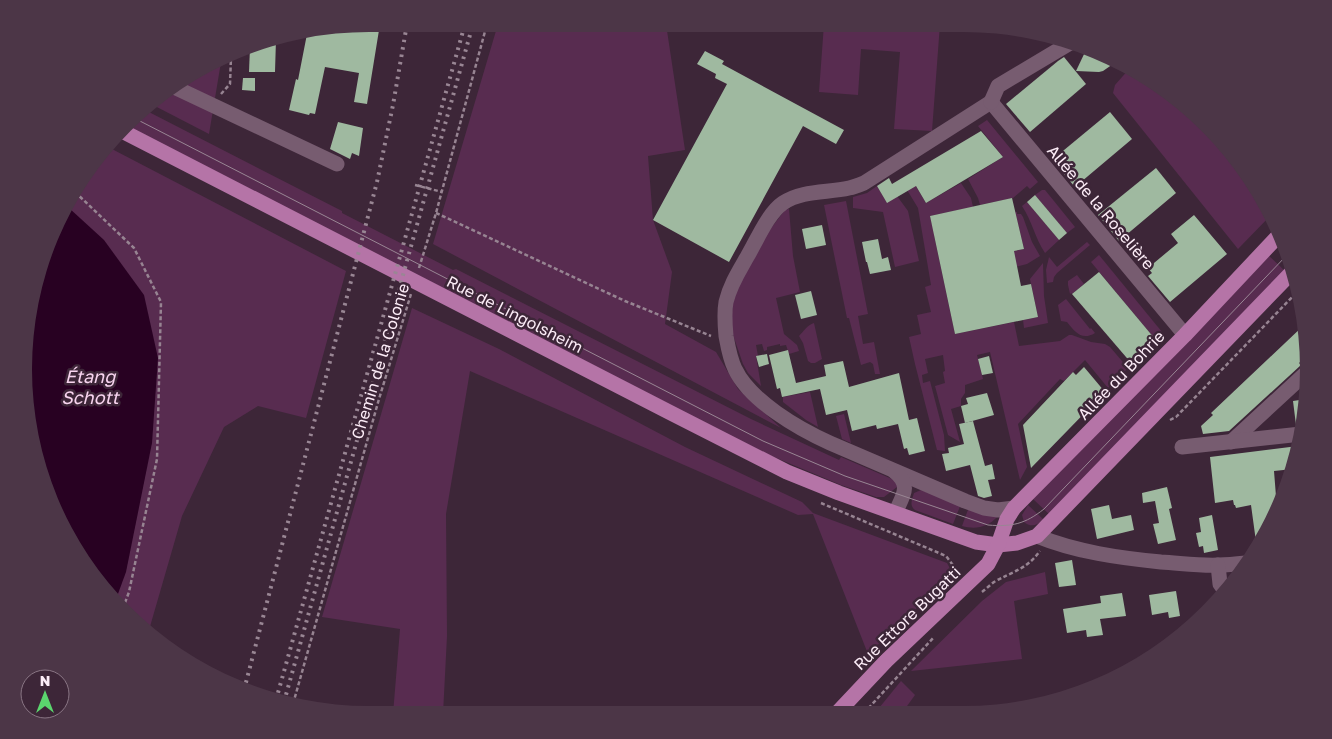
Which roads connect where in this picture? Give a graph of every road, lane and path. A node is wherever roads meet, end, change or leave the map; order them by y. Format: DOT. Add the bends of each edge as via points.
graph roads {
  1 [pos="485,32"];
  2 [pos="1062,48"];
  3 [pos="231,62"];
  4 [pos="181,90"];
  5 [pos="991,102"];
  6 [pos="211,104"];
  7 [pos="128,134"];
  8 [pos="337,164"];
  9 [pos="415,185"];
  10 [pos="442,192"];
  11 [pos="80,197"];
  12 [pos="436,213"];
  13 [pos="1274,240"];
  14 [pos="419,269"];
  15 [pos="1287,278"];
  16 [pos="413,287"];
  17 [pos="1185,334"];
  18 [pos="727,342"];
  19 [pos="1300,379"];
  20 [pos="1293,435"];
  21 [pos="1231,442"];
  22 [pos="1182,447"];
  23 [pos="893,470"];
  24 [pos="1014,508"];
  25 [pos="895,513"];
  26 [pos="1043,538"];
  27 [pos="998,545"];
  28 [pos="1238,564"];
  29 [pos="1218,565"];
  30 [pos="1221,586"];
  31 [pos="977,596"];
  32 [pos="125,602"];
  33 [pos="934,637"];
  34 [pos="295,698"];
  35 [pos="844,706"];
  36 [pos="870,706"];
  1 -- 10 [label="path, Chemin de la Colonie"];
  2 -- 5 [label="street" via="998,86"];
  3 -- 6 [label="path" via="230,84"];
  4 -- 6 [label="street"];
  5 -- 17 [label="street, Allée de la Roselière"];
  5 -- 18 [label="street" via="864,183 801,195 775,209 731,286 725,312"];
  6 -- 8 [label="street"];
  7 -- 25 [label="main road, Rue de Lingolsheim" via="787,472"];
  9 -- 10 [label="path"];
  10 -- 12 [label="path, Chemin de la Colonie"];
  11 -- 32 [label="path" via="134,248 161,302 157,459"];
  12 -- 14 [label="path, Chemin de la Colonie"];
  12 -- 18 [label="path" via="625,301"];
  13 -- 17 [label="main road, Allée du Bohrie"];
  15 -- 26 [label="main road"];
  16 -- 34 [label="path, Chemin de la Colonie"];
  17 -- 24 [label="main road, Allée du Bohrie"];
  18 -- 23 [label="street" via="740,377 784,418 811,434"];
  19 -- 21 [label="street"];
  20 -- 21 [label="street"];
  21 -- 22 [label="street"];
  23 -- 24 [label="street" via="984,508"];
  23 -- 25 [label="street" via="905,485"];
  24 -- 27 [label="main road, Allée du Bohrie"];
  25 -- 27 [label="main road, Rue de Lingolsheim" via="976,542"];
  26 -- 27 [label="main road, Rue de Lingolsheim"];
  26 -- 29 [label="street" via="1129,558"];
  26 -- 31 [label="path" via="1034,558"];
  27 -- 35 [label="main road, Rue Ettore Bugatti" via="988,564"];
  28 -- 29 [label="street"];
  29 -- 30 [label="street"];
  33 -- 36 [label="path"];
}
